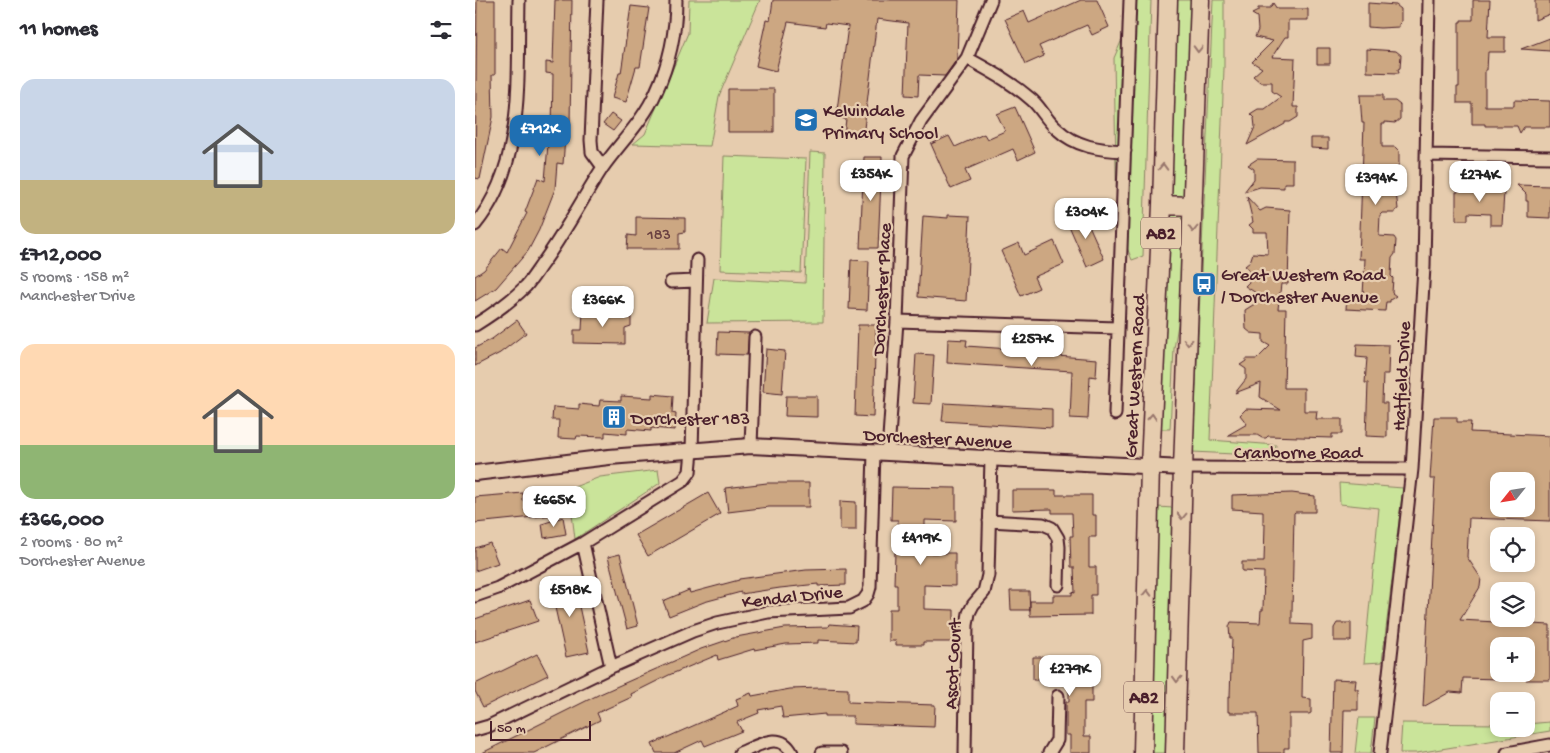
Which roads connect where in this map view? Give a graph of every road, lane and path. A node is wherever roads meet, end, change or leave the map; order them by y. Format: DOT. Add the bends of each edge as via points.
graph roads {
  1 [pos="519,0"];
  2 [pos="597,0"];
  3 [pos="676,0"];
  4 [pos="991,0"];
  5 [pos="1130,0"];
  6 [pos="1168,0"];
  7 [pos="1200,0"];
  8 [pos="1429,0"];
  9 [pos="967,58"];
  10 [pos="1125,151"];
  11 [pos="1427,155"];
  12 [pos="1550,157"];
  13 [pos="603,167"];
  14 [pos="1162,205"];
  15 [pos="1193,206"];
  16 [pos="475,225"];
  17 [pos="697,260"];
  18 [pos="696,281"];
  19 [pos="671,282"];
  20 [pos="897,321"];
  21 [pos="475,325"];
  22 [pos="1117,328"];
  23 [pos="755,337"];
  24 [pos="1115,414"];
  25 [pos="751,446"];
  26 [pos="692,451"];
  27 [pos="881,452"];
  28 [pos="991,458"];
  29 [pos="1150,466"];
  30 [pos="1183,468"];
  31 [pos="1412,469"];
  32 [pos="475,473"];
  33 [pos="989,521"];
  34 [pos="583,543"];
  35 [pos="1058,585"];
  36 [pos="475,596"];
  37 [pos="611,667"];
  38 [pos="1058,696"];
  39 [pos="475,730"];
  40 [pos="1550,745"];
  41 [pos="740,753"];
  42 [pos="791,753"];
  43 [pos="822,753"];
  44 [pos="841,753"];
  45 [pos="965,753"];
  46 [pos="1049,753"];
  47 [pos="1143,753"];
  48 [pos="1175,753"];
  49 [pos="1380,753"];
  50 [pos="1507,753"];
  1 -- 16 [label="street" via="513,142 499,185"];
  2 -- 13 [label="street" via="591,140 592,152"];
  3 -- 13 [label="street" via="676,26 655,95"];
  4 -- 9 [label="street, Dorchester Place"];
  5 -- 10 [label="street, Great Western Road"];
  14 -- 6 [label="main road, Great Western Road / A82, one-way"];
  7 -- 15 [label="main road, A82, one-way"];
  8 -- 11 [label="street, Hatfield Drive"];
  9 -- 10 [label="street" via="1006,79 1034,102 1057,130 1083,146"];
  9 -- 20 [label="street, Dorchester Place" via="921,121 903,156"];
  10 -- 22 [label="street, Great Western Road"];
  11 -- 12 [label="street"];
  11 -- 31 [label="street, Hatfield Drive"];
  13 -- 21 [label="street" via="551,252 527,284"];
  14 -- 15 [label="main road"];
  29 -- 14 [label="main road, Great Western Road / A82, one-way"];
  15 -- 30 [label="main road, A82, one-way"];
  17 -- 18 [label="street"];
  18 -- 19 [label="street"];
  18 -- 26 [label="street"];
  20 -- 22 [label="street"];
  20 -- 27 [label="street, Dorchester Place"];
  22 -- 24 [label="street, Great Western Road"];
  23 -- 25 [label="street"];
  25 -- 26 [label="street, Dorchester Avenue"];
  25 -- 27 [label="street, Dorchester Avenue"];
  26 -- 32 [label="street, Dorchester Avenue"];
  26 -- 34 [label="street" via="690,472 683,481"];
  27 -- 28 [label="street, Dorchester Avenue"];
  27 -- 37 [label="street, Kendal Drive" via="870,587 863,601 849,608 768,612 717,623 693,630"];
  28 -- 29 [label="street, Dorchester Avenue"];
  28 -- 33 [label="street, Ascot Court"];
  29 -- 30 [label="street, Dorchester Avenue"];
  47 -- 29 [label="main road, Great Western Road / A82, one-way"];
  30 -- 31 [label="street, Cranborne Road"];
  30 -- 48 [label="main road, A82, one-way"];
  31 -- 49 [label="street, Hatfield Drive"];
  33 -- 35 [label="street" via="1043,524 1052,528 1059,547"];
  33 -- 45 [label="street, Ascot Court" via="986,586 969,613 967,625"];
  34 -- 36 [label="street" via="499,588"];
  34 -- 37 [label="street"];
  37 -- 39 [label="street, Kendal Drive"];
  38 -- 46 [label="street" via="1057,740"];
  40 -- 50 [label="street"];
  41 -- 42 [label="street" via="776,740 788,746"];
  43 -- 44 [label="street"];
}
